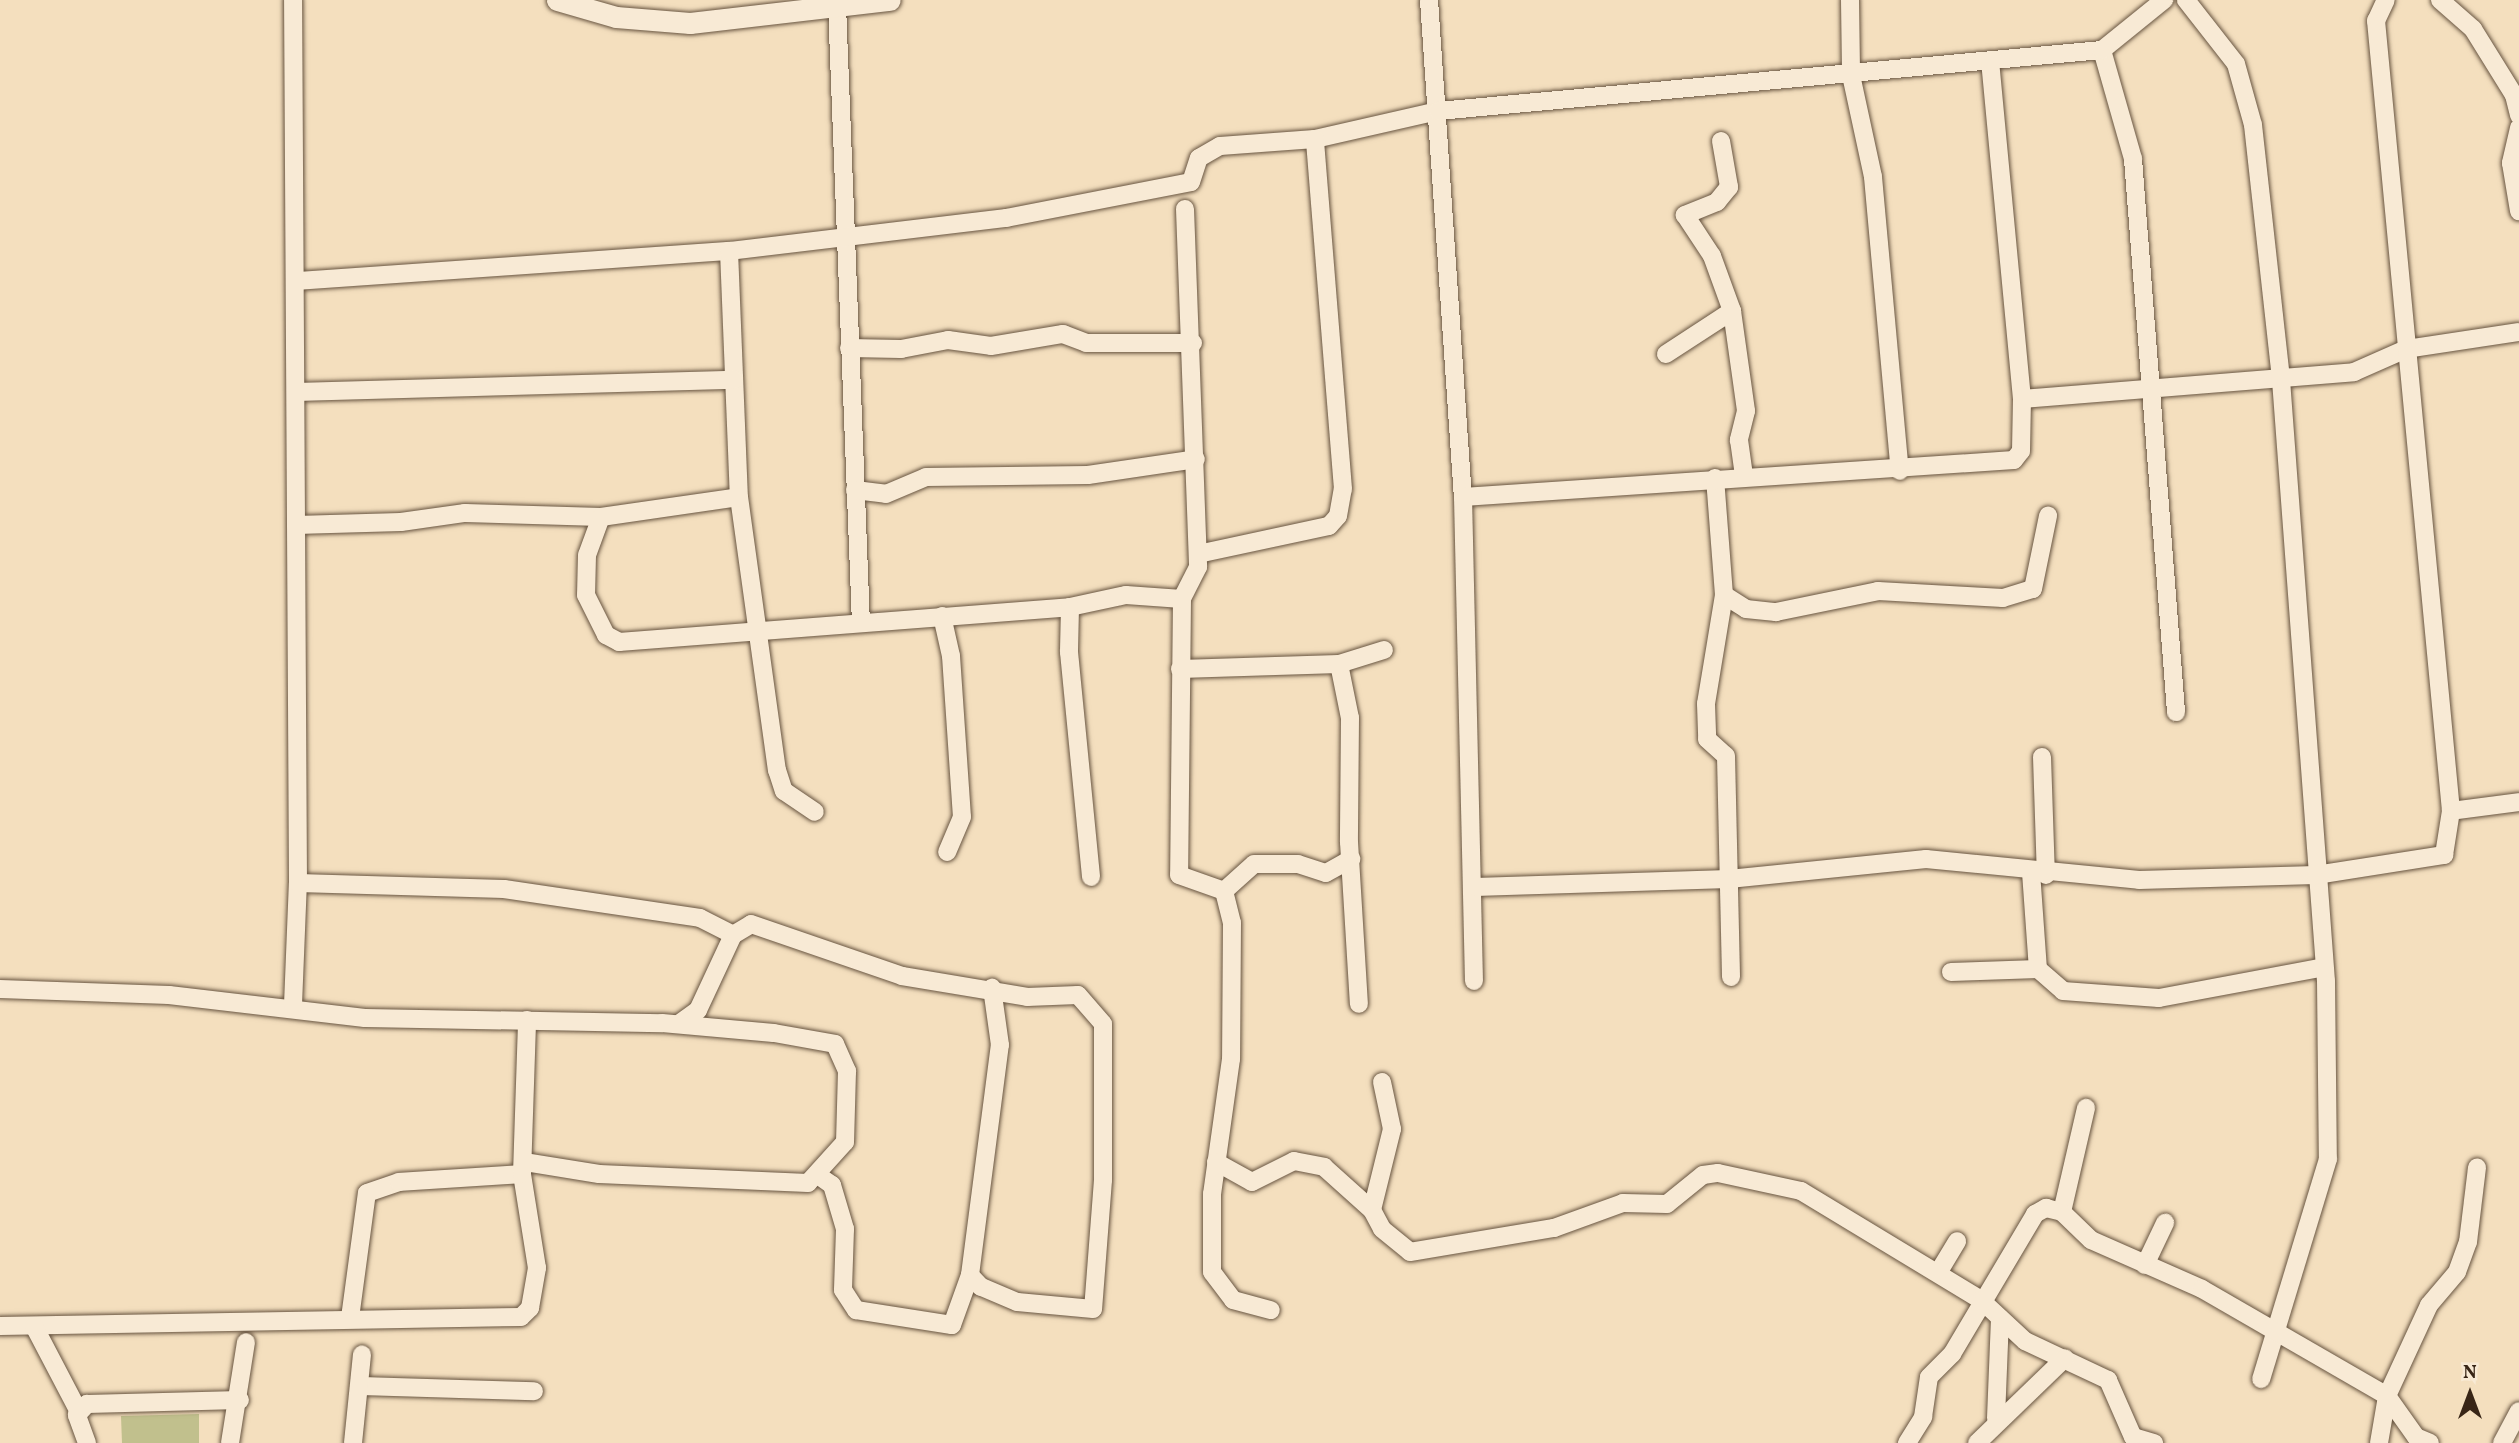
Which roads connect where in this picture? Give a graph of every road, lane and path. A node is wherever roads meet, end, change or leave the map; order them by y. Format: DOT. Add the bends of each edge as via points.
graph roads {
  1 [pos="293,0"];
  2 [pos="557,0"];
  3 [pos="797,0"];
  4 [pos="890,0"];
  5 [pos="1429,0"];
  6 [pos="1850,0"];
  7 [pos="2164,0"];
  8 [pos="2186,0"];
  9 [pos="2386,0"];
  10 [pos="2440,0"];
  11 [pos="837,5"];
  12 [pos="616,8"];
  13 [pos="2102,50"];
  14 [pos="1990,61"];
  15 [pos="1851,75"];
  16 [pos="1438,111"];
  17 [pos="2519,114"];
  18 [pos="2519,128"];
  19 [pos="1315,139"];
  20 [pos="1721,141"];
  21 [pos="1185,209"];
  22 [pos="2519,211"];
  23 [pos="846,235"];
  24 [pos="729,251"];
  25 [pos="297,281"];
  26 [pos="1732,311"];
  27 [pos="2519,332"];
  28 [pos="1193,343"];
  29 [pos="849,348"];
  30 [pos="2406,349"];
  31 [pos="1666,354"];
  32 [pos="734,380"];
  33 [pos="2281,380"];
  34 [pos="2148,388"];
  35 [pos="296,392"];
  36 [pos="2022,399"];
  37 [pos="1196,459"];
  38 [pos="1900,471"];
  39 [pos="1744,475"];
  40 [pos="1715,478"];
  41 [pos="855,490"];
  42 [pos="739,497"];
  43 [pos="1463,497"];
  44 [pos="601,516"];
  45 [pos="2048,516"];
  46 [pos="296,524"];
  47 [pos="1198,554"];
  48 [pos="1724,595"];
  49 [pos="1182,599"];
  50 [pos="1070,607"];
  51 [pos="942,616"];
  52 [pos="861,623"];
  53 [pos="756,629"];
  54 [pos="1384,650"];
  55 [pos="1339,664"];
  56 [pos="1180,669"];
  57 [pos="2176,712"];
  58 [pos="2042,757"];
  59 [pos="2519,802"];
  60 [pos="2451,811"];
  61 [pos="816,812"];
  62 [pos="947,852"];
  63 [pos="1351,859"];
  64 [pos="2039,874"];
  65 [pos="2316,875"];
  66 [pos="1091,877"];
  67 [pos="1730,879"];
  68 [pos="298,883"];
  69 [pos="1475,887"];
  70 [pos="1224,891"];
  71 [pos="733,935"];
  72 [pos="2325,967"];
  73 [pos="2038,969"];
  74 [pos="1951,972"];
  75 [pos="1731,977"];
  76 [pos="1474,981"];
  77 [pos="992,988"];
  78 [pos="0,989"];
  79 [pos="1359,1004"];
  80 [pos="293,1005"];
  81 [pos="527,1020"];
  82 [pos="679,1024"];
  83 [pos="1382,1082"];
  84 [pos="2086,1108"];
  85 [pos="1216,1162"];
  86 [pos="523,1168"];
  87 [pos="2477,1168"];
  88 [pos="819,1176"];
  89 [pos="1373,1210"];
  90 [pos="2062,1212"];
  91 [pos="2165,1223"];
  92 [pos="1957,1241"];
  93 [pos="2145,1265"];
  94 [pos="1938,1273"];
  95 [pos="970,1275"];
  96 [pos="1981,1300"];
  97 [pos="1271,1310"];
  98 [pos="350,1318"];
  99 [pos="2000,1318"];
  100 [pos="0,1326"];
  101 [pos="34,1326"];
  102 [pos="2273,1328"];
  103 [pos="246,1342"];
  104 [pos="362,1354"];
  105 [pos="2065,1358"];
  106 [pos="2261,1379"];
  107 [pos="361,1386"];
  108 [pos="534,1391"];
  109 [pos="2387,1396"];
  110 [pos="240,1399"];
  111 [pos="78,1410"];
  112 [pos="2519,1411"];
  113 [pos="1996,1418"];
  114 [pos="2421,1441"];
  115 [pos="87,1443"];
  116 [pos="230,1443"];
  117 [pos="353,1443"];
  118 [pos="1908,1443"];
  119 [pos="1977,1443"];
  120 [pos="2154,1443"];
  121 [pos="2379,1443"];
  122 [pos="2502,1443"];
  1 -- 25 [label="street"];
  2 -- 12 [label="street"];
  3 -- 11 [label="street"];
  4 -- 11 [label="street"];
  5 -- 16 [label="street"];
  6 -- 15 [label="street"];
  7 -- 13 [label="street"];
  8 -- 33 [label="street" via="2236,64 2248,92"];
  9 -- 30 [label="street" via="2376,21"];
  10 -- 17 [label="street" via="2473,29 2514,95"];
  11 -- 12 [label="street" via="690,23"];
  11 -- 23 [label="street"];
  13 -- 14 [label="street"];
  13 -- 34 [label="street" via="2133,159"];
  14 -- 15 [label="street"];
  14 -- 36 [label="street"];
  15 -- 16 [label="street"];
  15 -- 38 [label="street" via="1873,177"];
  16 -- 19 [label="street"];
  16 -- 43 [label="street"];
  18 -- 22 [label="street" via="2511,163"];
  19 -- 23 [label="street" via="1220,146 1199,158 1191,182 1086,204"];
  19 -- 47 [label="street" via="1343,489 1338,516 1329,526"];
  20 -- 26 [label="street" via="1729,187 1717,202 1685,215 1712,256"];
  21 -- 28 [label="street"];
  23 -- 24 [label="street"];
  23 -- 29 [label="street"];
  24 -- 25 [label="street"];
  24 -- 32 [label="street"];
  25 -- 35 [label="street"];
  26 -- 31 [label="street"];
  26 -- 39 [label="street" via="1746,411 1739,440"];
  27 -- 30 [label="street"];
  28 -- 29 [label="street" via="1086,344 1063,334 991,346 948,340 901,349"];
  28 -- 37 [label="street"];
  29 -- 41 [label="street"];
  30 -- 33 [label="street" via="2354,372"];
  30 -- 60 [label="street"];
  32 -- 35 [label="street"];
  32 -- 42 [label="street"];
  33 -- 34 [label="street"];
  33 -- 65 [label="street"];
  34 -- 36 [label="street"];
  34 -- 57 [label="street"];
  35 -- 46 [label="street"];
  36 -- 38 [label="street" via="2021,451 2014,460"];
  37 -- 41 [label="street" via="1088,475 926,477 886,494"];
  37 -- 47 [label="street"];
  38 -- 39 [label="street"];
  39 -- 40 [label="street"];
  40 -- 43 [label="street"];
  40 -- 48 [label="street"];
  41 -- 52 [label="street"];
  42 -- 44 [label="street"];
  42 -- 53 [label="street"];
  43 -- 69 [label="street"];
  44 -- 46 [label="street" via="465,513 401,522"];
  44 -- 53 [label="street" via="587,555 586,595 606,635 619,642"];
  45 -- 48 [label="street" via="2033,589 2003,598 1878,592 1776,611 1746,609"];
  46 -- 68 [label="street"];
  47 -- 49 [label="street" via="1194,586"];
  48 -- 67 [label="street" via="1706,704 1707,739 1726,755"];
  49 -- 50 [label="street" via="1126,595"];
  49 -- 56 [label="street"];
  50 -- 51 [label="street"];
  50 -- 66 [label="street"];
  51 -- 52 [label="street"];
  51 -- 62 [label="street" via="951,656 962,817"];
  52 -- 53 [label="street"];
  53 -- 61 [label="street" via="784,791"];
  54 -- 55 [label="street"];
  55 -- 56 [label="street"];
  55 -- 63 [label="street" via="1350,718"];
  56 -- 70 [label="street" via="1179,875"];
  58 -- 64 [label="street"];
  59 -- 60 [label="street"];
  60 -- 65 [label="street" via="2444,855 2434,861"];
  63 -- 70 [label="street" via="1326,873 1298,864 1254,864"];
  63 -- 79 [label="street"];
  64 -- 65 [label="street"];
  64 -- 67 [label="street" via="1926,859"];
  64 -- 73 [label="street"];
  65 -- 72 [label="street"];
  67 -- 69 [label="street"];
  67 -- 75 [label="street"];
  68 -- 71 [label="street" via="504,889 700,918"];
  68 -- 80 [label="street"];
  69 -- 76 [label="street"];
  70 -- 85 [label="street" via="1232,923 1231,1059"];
  71 -- 77 [label="street" via="751,924 902,976"];
  71 -- 82 [label="street" via="698,1010"];
  72 -- 73 [label="street" via="2159,998 2063,991"];
  72 -- 102 [label="street" via="2328,1159"];
  73 -- 74 [label="street"];
  77 -- 95 [label="street" via="1000,1045"];
  77 -- 95 [label="street" via="1027,997 1078,995 1103,1024 1103,1180 1093,1309 1017,1302 981,1287"];
  78 -- 80 [label="street"];
  80 -- 81 [label="street" via="365,1018"];
  81 -- 82 [label="street"];
  81 -- 86 [label="street"];
  82 -- 88 [label="street" via="835,1044 847,1071 845,1142"];
  83 -- 89 [label="street" via="1392,1129"];
  84 -- 90 [label="street"];
  85 -- 89 [label="street" via="1252,1182 1294,1161 1324,1167"];
  85 -- 97 [label="street" via="1212,1272 1233,1300"];
  86 -- 88 [label="street" via="738,1176 766,1184 808,1183"];
  86 -- 98 [label="street" via="399,1182 367,1193"];
  86 -- 98 [label="street" via="537,1268 530,1308 521,1317"];
  87 -- 109 [label="street" via="2468,1242 2457,1272 2429,1306"];
  88 -- 95 [label="street" via="832,1185 845,1229 843,1290 856,1310 952,1325"];
  89 -- 94 [label="street" via="1382,1229 1410,1252 1554,1228 1623,1203 1667,1204 1703,1175 1718,1172 1801,1191"];
  90 -- 93 [label="street" via="2091,1240"];
  90 -- 96 [label="street" via="2046,1208 2035,1214"];
  91 -- 93 [label="street"];
  92 -- 94 [label="street"];
  93 -- 102 [label="street"];
  94 -- 96 [label="street"];
  96 -- 99 [label="street"];
  96 -- 118 [label="street" via="1952,1354 1928,1377 1923,1417"];
  98 -- 101 [label="street"];
  99 -- 105 [label="street" via="2025,1341"];
  99 -- 113 [label="street"];
  100 -- 101 [label="street"];
  101 -- 111 [label="street"];
  102 -- 106 [label="street"];
  102 -- 109 [label="street"];
  103 -- 110 [label="street"];
  104 -- 107 [label="street"];
  105 -- 113 [label="street"];
  105 -- 120 [label="street" via="2108,1380 2133,1437"];
  107 -- 108 [label="street"];
  107 -- 117 [label="street"];
  109 -- 114 [label="street"];
  109 -- 121 [label="street"];
  110 -- 111 [label="street" via="128,1399"];
  110 -- 116 [label="street"];
  111 -- 115 [label="street"];
  112 -- 122 [label="street"];
  113 -- 119 [label="street"];
}
